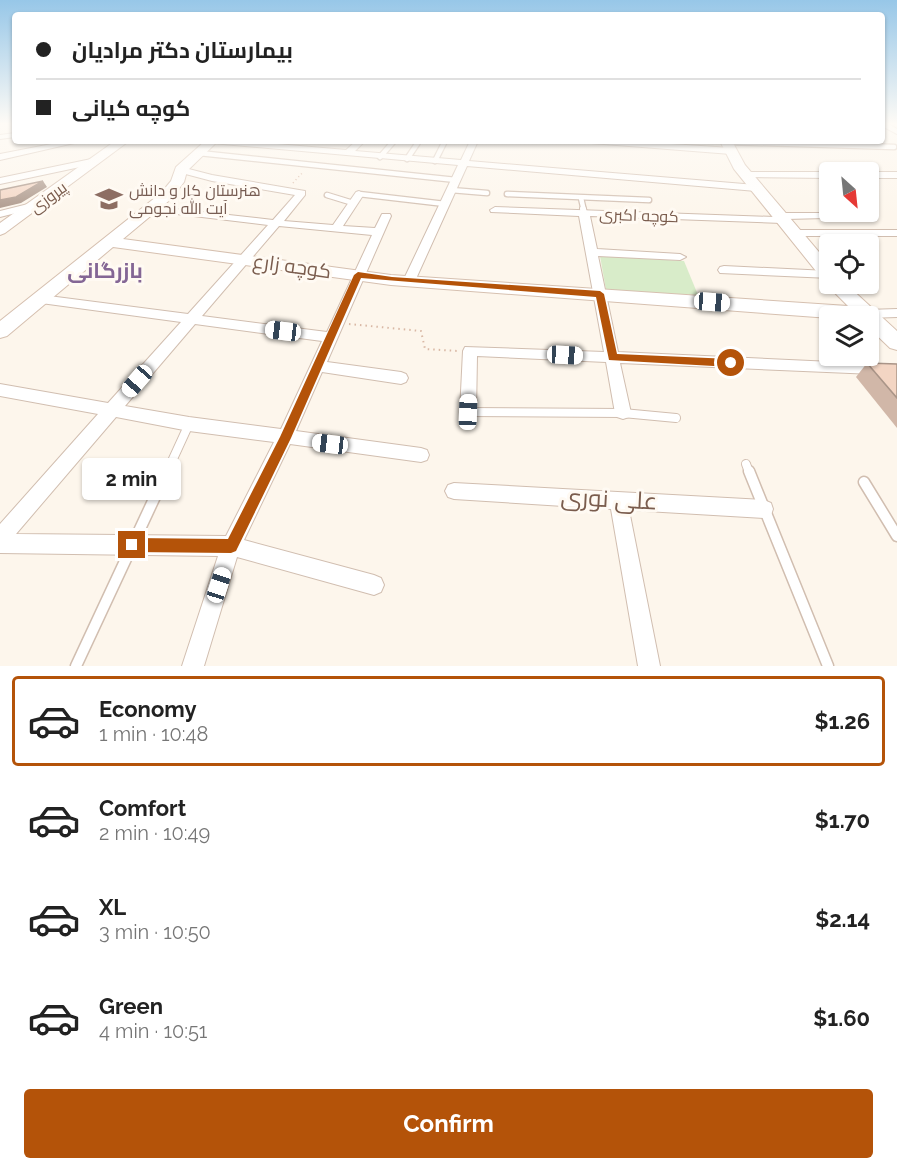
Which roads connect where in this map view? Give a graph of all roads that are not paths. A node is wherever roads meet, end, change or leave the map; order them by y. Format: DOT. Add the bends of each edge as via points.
graph roads {
  1 [pos="104,155"];
  2 [pos="197,155"];
  3 [pos="219,155"];
  4 [pos="359,155"];
  5 [pos="410,155"];
  6 [pos="438,155"];
  7 [pos="467,155"];
  8 [pos="734,155"];
  9 [pos="380,157"];
  10 [pos="396,158"];
  11 [pos="407,159"];
  12 [pos="96,161"];
  13 [pos="435,161"];
  14 [pos="463,164"];
  15 [pos="385,169"];
  16 [pos="181,170"];
  17 [pos="746,175"];
  18 [pos="819,175"];
  19 [pos="879,175"];
  20 [pos="884,175"];
  21 [pos="897,175"];
  22 [pos="0,181"];
  23 [pos="897,184"];
  24 [pos="453,185"];
  25 [pos="756,188"];
  26 [pos="487,193"];
  27 [pos="359,194"];
  28 [pos="507,194"];
  29 [pos="327,195"];
  30 [pos="581,198"];
  31 [pos="649,200"];
  32 [pos="353,203"];
  33 [pos="445,204"];
  34 [pos="37,205"];
  35 [pos="152,208"];
  36 [pos="495,210"];
  37 [pos="584,213"];
  38 [pos="0,214"];
  39 [pos="819,215"];
  40 [pos="386,216"];
  41 [pos="780,218"];
  42 [pos="275,223"];
  43 [pos="336,228"];
  44 [pos="0,230"];
  45 [pos="379,232"];
  46 [pos="792,233"];
  47 [pos="897,233"];
  48 [pos="112,242"];
  49 [pos="591,252"];
  50 [pos="680,257"];
  51 [pos="244,259"];
  52 [pos="819,264"];
  53 [pos="724,270"];
  54 [pos="358,275"];
  55 [pos="819,277"];
  56 [pos="409,281"];
  57 [pos="600,294"];
  58 [pos="847,294"];
  59 [pos="41,299"];
  60 [pos="859,306"];
  61 [pos="819,310"];
  62 [pos="879,314"];
  63 [pos="897,314"];
  64 [pos="191,320"];
  65 [pos="879,326"];
  66 [pos="0,332"];
  67 [pos="330,337"];
  68 [pos="897,343"];
  69 [pos="612,357"];
  70 [pos="316,366"];
  71 [pos="897,370"];
  72 [pos="401,378"];
  73 [pos="0,390"];
  74 [pos="111,411"];
  75 [pos="468,412"];
  76 [pos="623,414"];
  77 [pos="676,418"];
  78 [pos="189,424"];
  79 [pos="285,438"];
  80 [pos="421,455"];
  81 [pos="746,464"];
  82 [pos="864,482"];
  83 [pos="454,491"];
  84 [pos="618,499"];
  85 [pos="764,509"];
  86 [pos="897,536"];
  87 [pos="0,538"];
  88 [pos="0,543"];
  89 [pos="132,545"];
  90 [pos="231,546"];
  91 [pos="374,585"];
  92 [pos="76,666"];
  93 [pos="193,666"];
  94 [pos="649,666"];
  95 [pos="828,666"];
  1 -- 12 [label="street, پیروزی"];
  2 -- 16 [label="street"];
  3 -- 24 [label="lane"];
  4 -- 9 [label="street"];
  5 -- 11 [label="lane"];
  6 -- 13 [label="lane"];
  7 -- 14 [label="street"];
  8 -- 17 [label="street"];
  9 -- 10 [label="street"];
  10 -- 11 [label="street"];
  10 -- 15 [label="street"];
  11 -- 13 [label="street"];
  12 -- 22 [label="street"];
  12 -- 34 [label="street, پیروزی"];
  13 -- 14 [label="street"];
  14 -- 24 [label="street"];
  14 -- 25 [label="street"];
  16 -- 35 [label="street" via="177,182"];
  16 -- 42 [label="street" via="302,193"];
  17 -- 18 [label="street"];
  17 -- 25 [label="street"];
  19 -- 20 [label="street"];
  20 -- 21 [label="street"];
  20 -- 23 [label="street"];
  24 -- 26 [label="lane"];
  24 -- 33 [label="street"];
  25 -- 41 [label="street"];
  27 -- 32 [label="street"];
  27 -- 33 [label="lane"];
  28 -- 30 [label="lane"];
  29 -- 32 [label="lane"];
  30 -- 31 [label="lane"];
  30 -- 37 [label="lane"];
  32 -- 43 [label="street"];
  33 -- 56 [label="street"];
  34 -- 38 [label="street"];
  34 -- 44 [label="street, پیروزی"];
  35 -- 42 [label="street"];
  35 -- 48 [label="street"];
  36 -- 37 [label="street, کوچه اکبری"];
  37 -- 41 [label="street, کوچه اکبری"];
  37 -- 49 [label="street"];
  39 -- 41 [label="street, کوچه اکبری"];
  40 -- 45 [label="street"];
  41 -- 46 [label="street"];
  42 -- 43 [label="street"];
  42 -- 51 [label="street"];
  43 -- 45 [label="street"];
  45 -- 54 [label="street"];
  46 -- 47 [label="lane"];
  46 -- 52 [label="street"];
  48 -- 51 [label="street, کوچه زارع"];
  48 -- 59 [label="street"];
  49 -- 50 [label="street"];
  49 -- 57 [label="street"];
  51 -- 54 [label="street, کوچه زارع"];
  51 -- 64 [label="street"];
  53 -- 55 [label="street"];
  54 -- 56 [label="street, کوچه زارع"];
  54 -- 67 [label="street"];
  56 -- 57 [label="street, کوچه زارع"];
  57 -- 61 [label="street, کوچه زارع"];
  57 -- 69 [label="street"];
  58 -- 60 [label="street"];
  59 -- 64 [label="street"];
  59 -- 66 [label="street"];
  62 -- 63 [label="street"];
  64 -- 67 [label="street"];
  64 -- 74 [label="street"];
  65 -- 68 [label="street"];
  67 -- 70 [label="street"];
  69 -- 71 [label="street"];
  69 -- 75 [label="street" via="470,351"];
  69 -- 76 [label="street"];
  70 -- 72 [label="street"];
  70 -- 79 [label="street"];
  73 -- 74 [label="street"];
  74 -- 78 [label="street"];
  74 -- 87 [label="street"];
  75 -- 76 [label="lane"];
  76 -- 77 [label="lane"];
  78 -- 79 [label="street"];
  78 -- 89 [label="lane"];
  79 -- 80 [label="street"];
  79 -- 90 [label="street"];
  81 -- 85 [label="lane"];
  82 -- 86 [label="lane"];
  83 -- 84 [label="street, علی نوری"];
  84 -- 85 [label="street, علی نوری"];
  84 -- 94 [label="street"];
  85 -- 95 [label="lane"];
  88 -- 89 [label="street"];
  89 -- 90 [label="street"];
  89 -- 92 [label="lane"];
  90 -- 91 [label="street"];
  90 -- 93 [label="street"];
}
